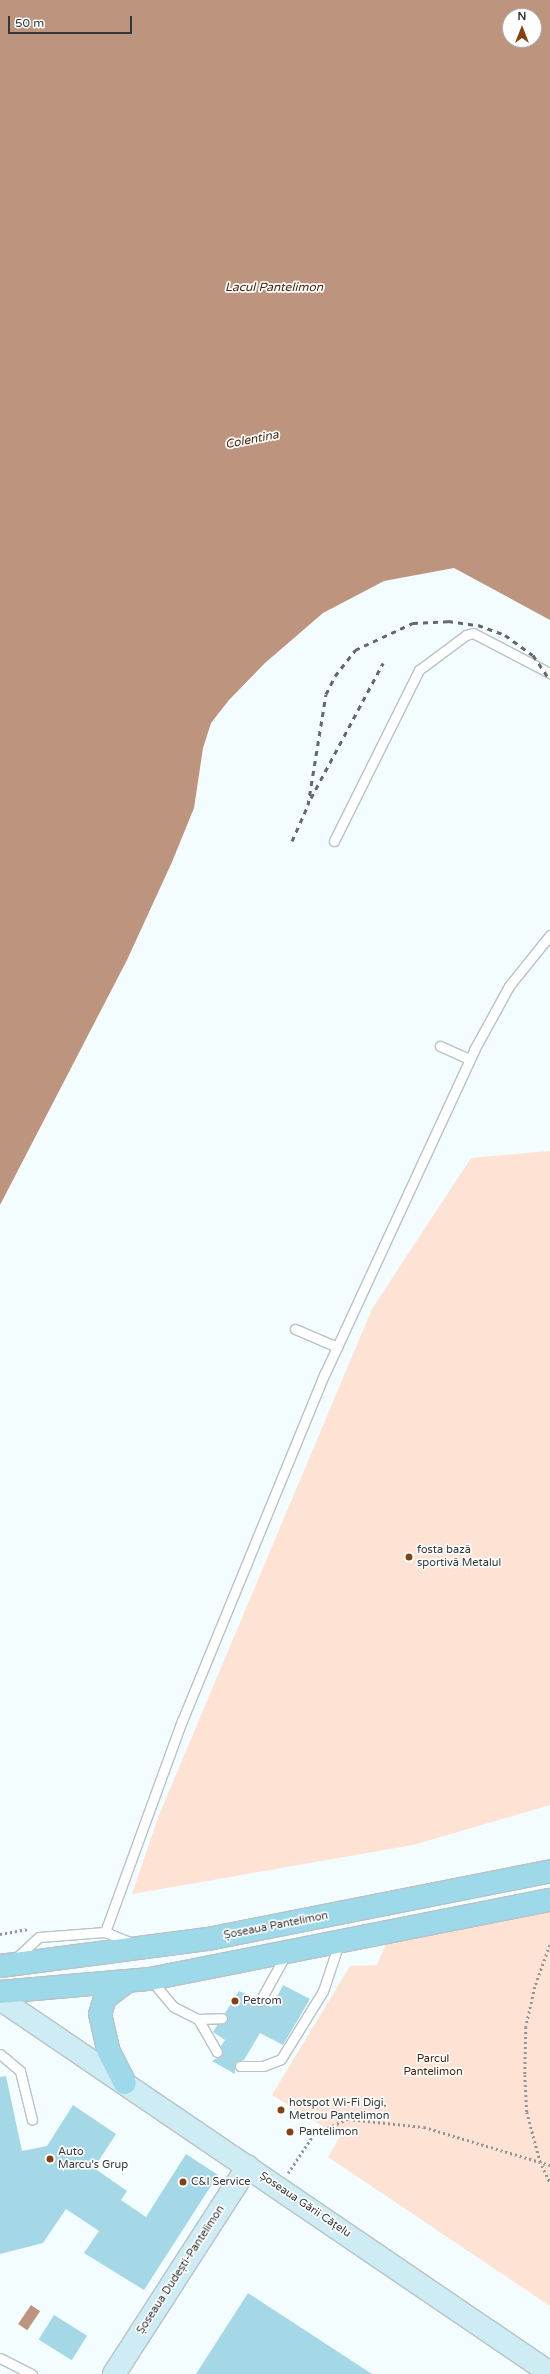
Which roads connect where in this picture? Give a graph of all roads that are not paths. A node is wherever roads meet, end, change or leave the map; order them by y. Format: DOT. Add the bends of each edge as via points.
graph roads {
  1 [pos="550,673"];
  2 [pos="334,841"];
  3 [pos="550,935"];
  4 [pos="440,1046"];
  5 [pos="469,1059"];
  6 [pos="295,1329"];
  7 [pos="337,1346"];
  8 [pos="550,1871"];
  9 [pos="550,1900"];
  10 [pos="105,1932"];
  11 [pos="339,1943"];
  12 [pos="147,1949"];
  13 [pos="286,1954"];
  14 [pos="4,1970"];
  15 [pos="150,1979"];
  16 [pos="125,1983"];
  17 [pos="0,1992"];
  18 [pos="0,1999"];
  19 [pos="260,2001"];
  20 [pos="222,2018"];
  21 [pos="198,2019"];
  22 [pos="217,2052"];
  23 [pos="0,2054"];
  24 [pos="240,2066"];
  25 [pos="125,2084"];
  26 [pos="32,2120"];
  27 [pos="248,2166"];
  28 [pos="0,2358"];
  29 [pos="550,2373"];
  30 [pos="32,2374"];
  31 [pos="114,2374"];
  1 -- 2 [label="lane" via="473,633 466,635 419,670"];
  3 -- 5 [label="lane" via="509,986"];
  4 -- 5 [label="lane"];
  5 -- 7 [label="lane"];
  6 -- 7 [label="lane"];
  7 -- 10 [label="lane" via="182,1721"];
  8 -- 12 [label="main road, Șoseaua Pantelimon"];
  9 -- 11 [label="main road"];
  10 -- 12 [label="lane"];
  10 -- 14 [label="lane" via="39,1937"];
  11 -- 13 [label="main road"];
  11 -- 24 [label="lane" via="322,1991 281,2059 263,2066"];
  12 -- 14 [label="main road, Șoseaua Pantelimon"];
  13 -- 15 [label="main road"];
  13 -- 19 [label="lane"];
  15 -- 16 [label="main road"];
  15 -- 21 [label="lane" via="174,2007"];
  16 -- 17 [label="main road"];
  16 -- 25 [label="main road" via="105,1998 100,2014 103,2037"];
  18 -- 25 [label="main road, Șoseaua Gării Cățelu"];
  20 -- 21 [label="lane"];
  21 -- 22 [label="lane"];
  23 -- 26 [label="lane" via="20,2071"];
  25 -- 27 [label="main road, Șoseaua Gării Cățelu"];
  27 -- 29 [label="main road, Șoseaua Gării Cățelu"];
  27 -- 31 [label="main road, Șoseaua Dudești-Pantelimon"];
  28 -- 30 [label="lane"];
}
